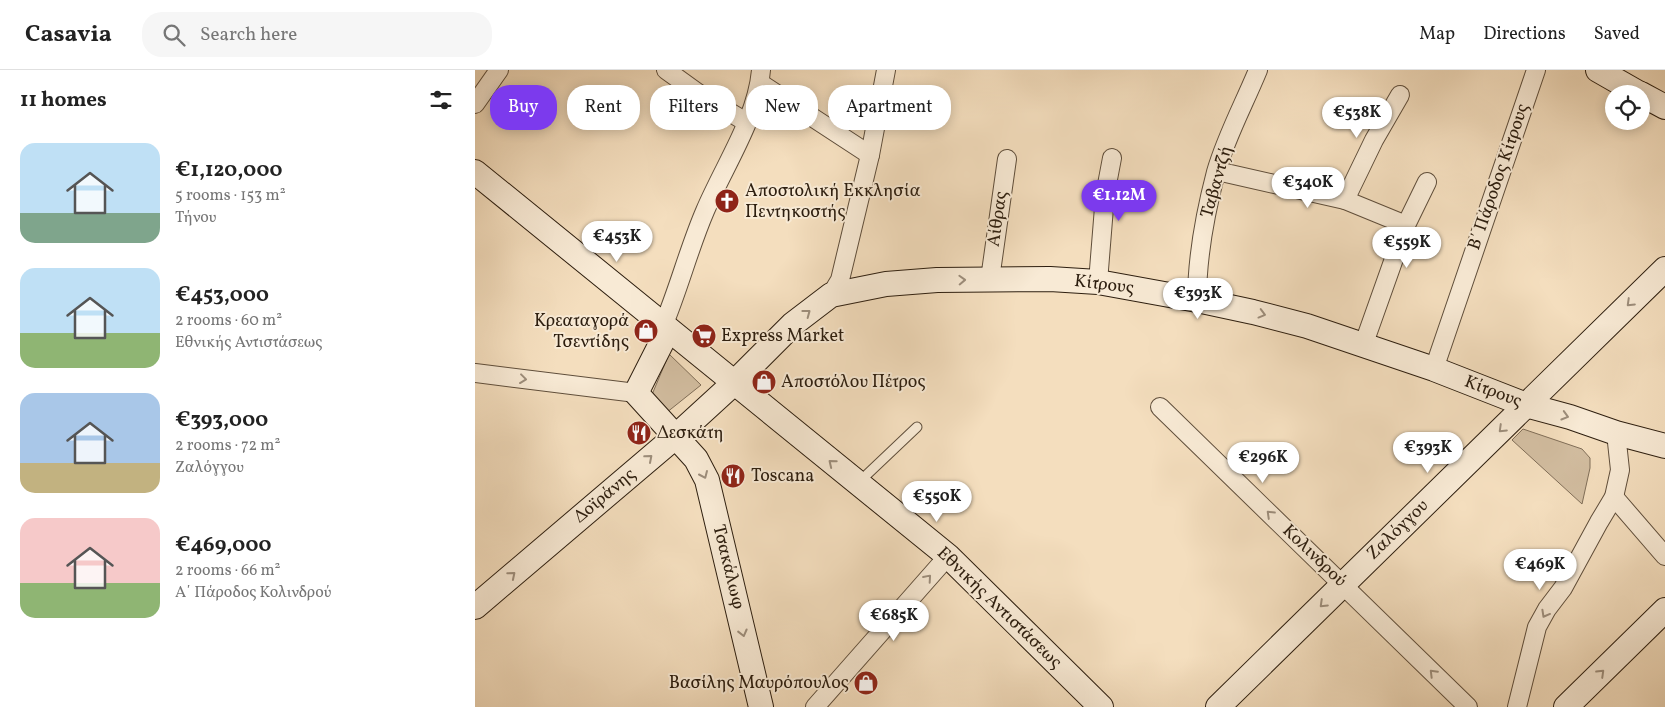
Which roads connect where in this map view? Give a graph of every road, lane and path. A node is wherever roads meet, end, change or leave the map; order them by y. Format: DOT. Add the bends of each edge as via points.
graph roads {
  1 [pos="499,70"];
  2 [pos="666,70"];
  3 [pos="887,70"];
  4 [pos="1258,70"];
  5 [pos="1536,70"];
  6 [pos="1598,70"];
  7 [pos="761,76"];
  8 [pos="1625,85"];
  9 [pos="1400,94"];
  10 [pos="1650,99"];
  11 [pos="475,104"];
  12 [pos="1665,107"];
  13 [pos="746,121"];
  14 [pos="746,124"];
  15 [pos="870,155"];
  16 [pos="1007,158"];
  17 [pos="1112,158"];
  18 [pos="1217,171"];
  19 [pos="475,172"];
  20 [pos="1427,182"];
  21 [pos="1345,200"];
  22 [pos="1406,225"];
  23 [pos="1665,269"];
  24 [pos="990,279"];
  25 [pos="1097,282"];
  26 [pos="831,295"];
  27 [pos="1197,300"];
  28 [pos="666,328"];
  29 [pos="1363,346"];
  30 [pos="1433,369"];
  31 [pos="475,373"];
  32 [pos="734,383"];
  33 [pos="636,393"];
  34 [pos="1526,405"];
  35 [pos="1160,407"];
  36 [pos="917,427"];
  37 [pos="1616,433"];
  38 [pos="675,437"];
  39 [pos="1665,446"];
  40 [pos="857,483"];
  41 [pos="1614,497"];
  42 [pos="947,556"];
  43 [pos="1665,556"];
  44 [pos="1343,584"];
  45 [pos="475,607"];
  46 [pos="1665,610"];
  47 [pos="761,707"];
  48 [pos="815,707"];
  49 [pos="1101,707"];
  50 [pos="1218,707"];
  51 [pos="1468,707"];
  52 [pos="1517,707"];
  53 [pos="1566,707"];
  1 -- 11 [label="street"];
  2 -- 13 [label="street"];
  3 -- 15 [label="street"];
  4 -- 18 [label="street, Ταβαντζή"];
  5 -- 30 [label="street, Β΄ Πάροδος Κίτρους"];
  6 -- 8 [label="main road"];
  7 -- 15 [label="street"];
  9 -- 21 [label="street"];
  10 -- 12 [label="main road"];
  14 -- 28 [label="street" via="705,212"];
  15 -- 26 [label="street" via="840,280"];
  16 -- 24 [label="street, Αίθρας"];
  17 -- 25 [label="street" via="1105,195"];
  18 -- 21 [label="street"];
  18 -- 27 [label="street, Ταβαντζή" via="1201,241"];
  19 -- 28 [label="main road, Εθνικής Αντιστάσεως"];
  20 -- 22 [label="street"];
  21 -- 22 [label="street"];
  22 -- 29 [label="street"];
  23 -- 34 [label="main road, Ζαλόγγου, one-way"];
  24 -- 25 [label="main road, Κίτρους"];
  26 -- 24 [label="main road, Κίτρους, one-way" via="886,284"];
  25 -- 27 [label="main road, Κίτρους"];
  32 -- 26 [label="main road, Κίτρους, one-way" via="793,324"];
  27 -- 29 [label="main road, Κίτρους, one-way" via="1307,326"];
  28 -- 32 [label="main road, Εθνικής Αντιστάσεως"];
  28 -- 33 [label="main road"];
  29 -- 30 [label="main road, Κίτρους"];
  30 -- 34 [label="main road, Κίτρους"];
  31 -- 33 [label="street, one-way"];
  32 -- 38 [label="main road, Δοϊράνης"];
  40 -- 32 [label="main road, Εθνικής Αντιστάσεως, one-way"];
  33 -- 38 [label="main road, Τσακάλωφ"];
  34 -- 37 [label="main road, Κίτρους, one-way"];
  34 -- 44 [label="main road, Ζαλόγγου, one-way"];
  44 -- 35 [label="street, Κολινδρού, one-way"];
  36 -- 40 [label="lane"];
  37 -- 39 [label="main road, Κίτρους"];
  37 -- 41 [label="street" via="1620,458"];
  45 -- 38 [label="main road, Δοϊράνης, one-way"];
  38 -- 47 [label="main road, Τσακάλωφ, one-way" via="696,459 707,480"];
  40 -- 42 [label="main road, Εθνικής Αντιστάσεως"];
  41 -- 43 [label="street"];
  41 -- 52 [label="street, one-way" via="1537,627"];
  48 -- 42 [label="street, one-way"];
  42 -- 49 [label="main road, Εθνικής Αντιστάσεως"];
  44 -- 50 [label="main road, Ζαλόγγου, one-way"];
  51 -- 44 [label="street, Κολινδρού, one-way"];
  53 -- 46 [label="main road, one-way"];
}
